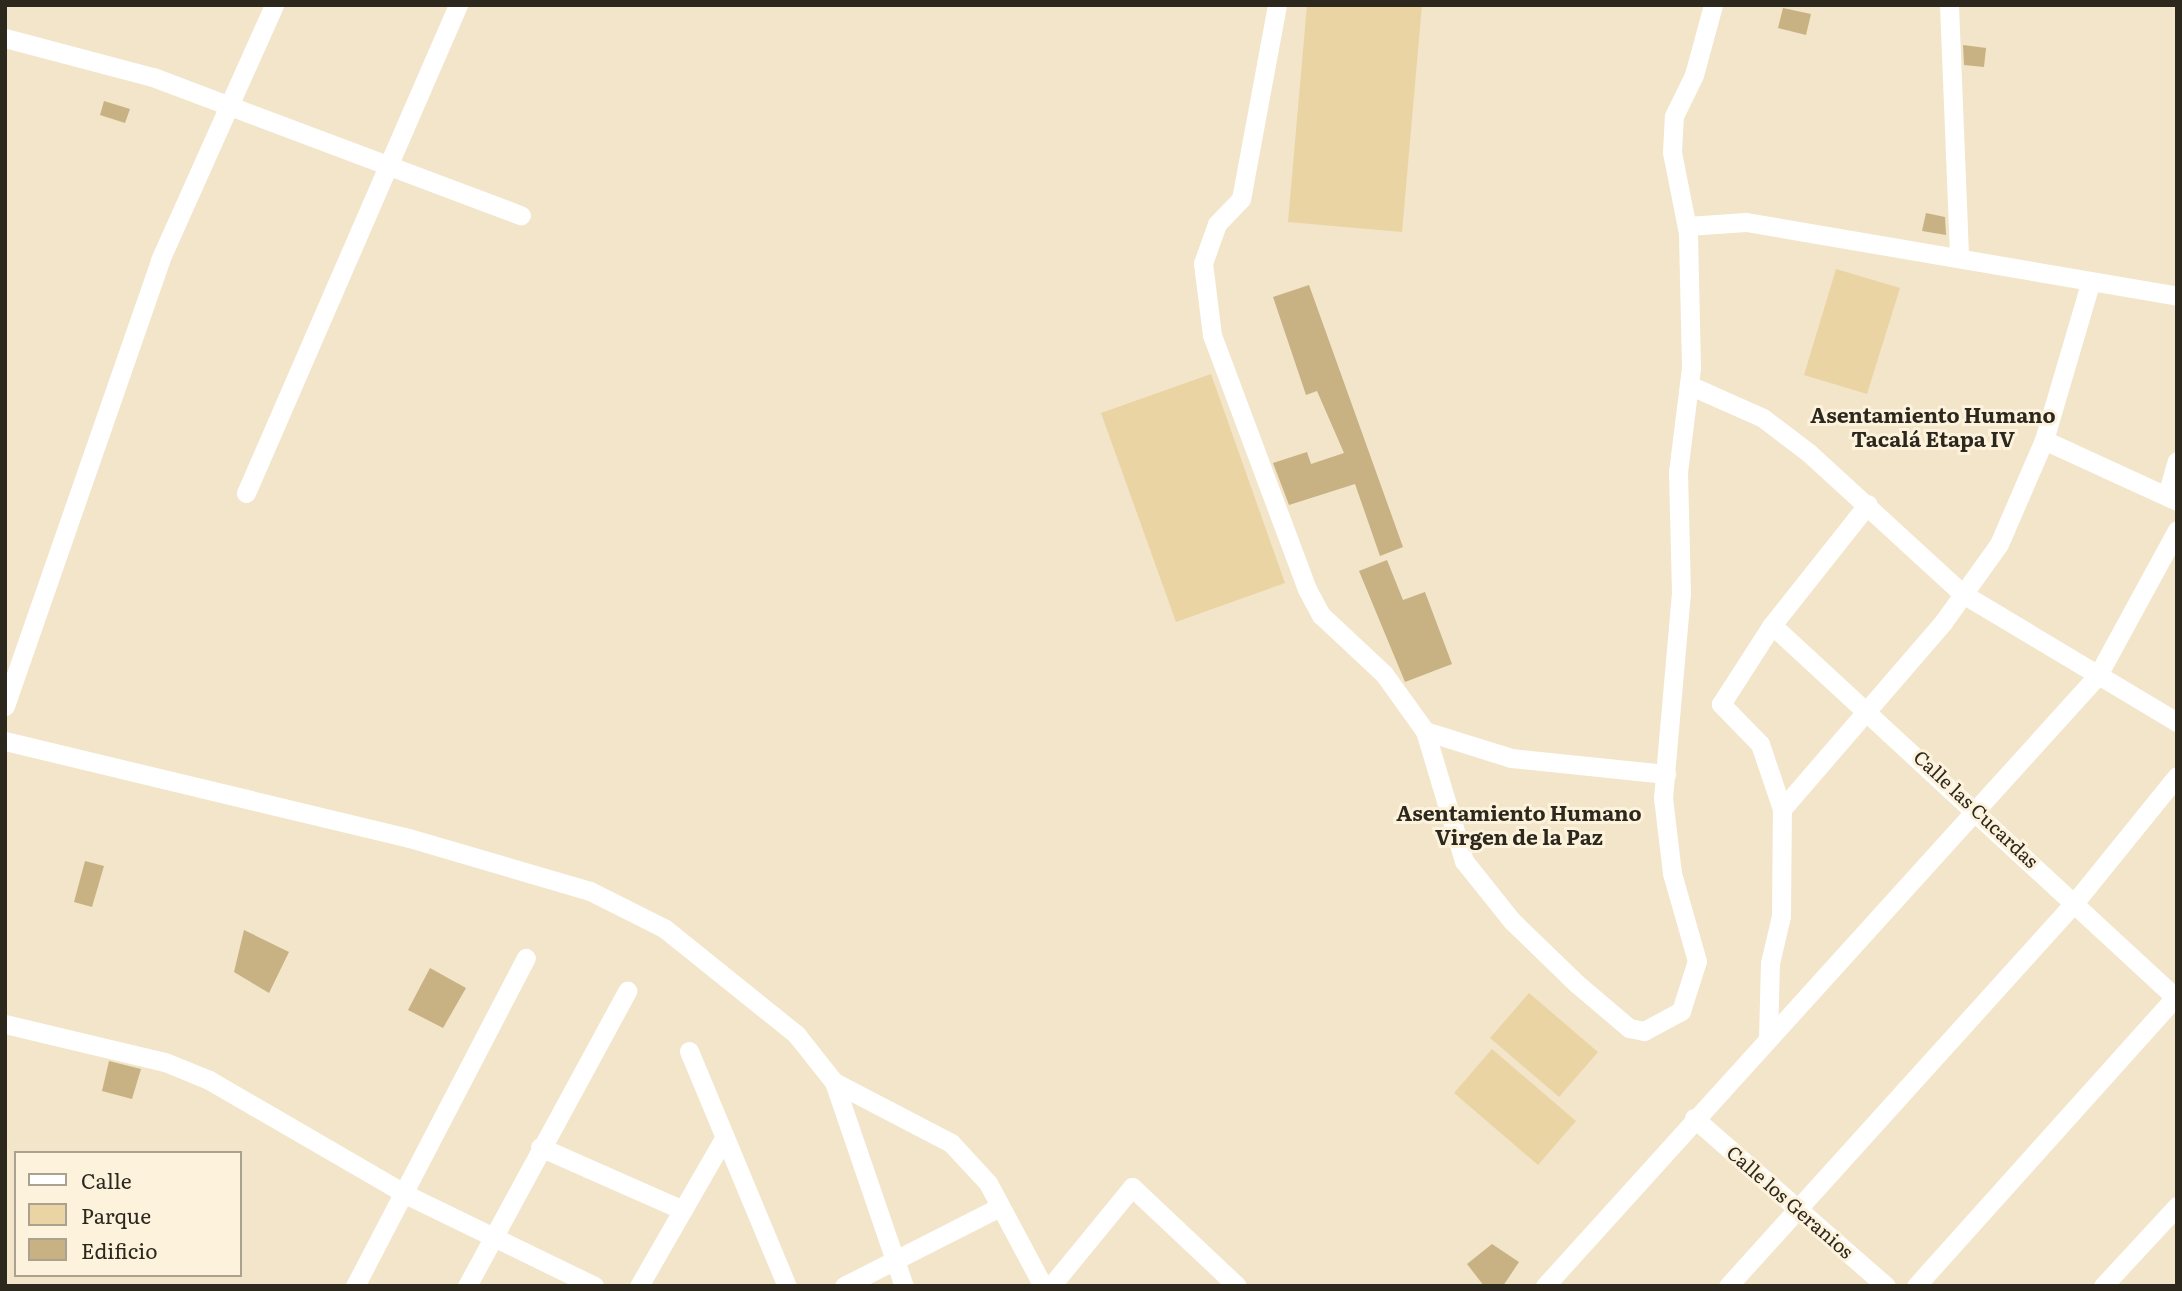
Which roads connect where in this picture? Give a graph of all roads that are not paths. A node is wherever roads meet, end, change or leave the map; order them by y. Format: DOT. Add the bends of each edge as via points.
graph roads {
  1 [pos="274,5"];
  2 [pos="458,5"];
  3 [pos="1277,5"];
  4 [pos="1713,5"];
  5 [pos="1948,5"];
  6 [pos="5,38"];
  7 [pos="228,110"];
  8 [pos="391,164"];
  9 [pos="520,215"];
  10 [pos="1687,226"];
  11 [pos="1959,257"];
  12 [pos="2090,284"];
  13 [pos="2177,296"];
  14 [pos="1689,384"];
  15 [pos="2045,440"];
  16 [pos="2177,461"];
  17 [pos="246,493"];
  18 [pos="2172,498"];
  19 [pos="1868,504"];
  20 [pos="2177,530"];
  21 [pos="1964,594"];
  22 [pos="1772,625"];
  23 [pos="2098,675"];
  24 [pos="5,706"];
  25 [pos="1870,710"];
  26 [pos="2177,723"];
  27 [pos="1424,731"];
  28 [pos="5,741"];
  29 [pos="1666,774"];
  30 [pos="2177,776"];
  31 [pos="1976,807"];
  32 [pos="1782,809"];
  33 [pos="2075,902"];
  34 [pos="526,958"];
  35 [pos="627,991"];
  36 [pos="2176,997"];
  37 [pos="5,1024"];
  38 [pos="1768,1038"];
  39 [pos="690,1051"];
  40 [pos="834,1082"];
  41 [pos="1695,1118"];
  42 [pos="723,1140"];
  43 [pos="540,1147"];
  44 [pos="407,1195"];
  45 [pos="2177,1206"];
  46 [pos="1000,1207"];
  47 [pos="1798,1209"];
  48 [pos="682,1210"];
  49 [pos="494,1235"];
  50 [pos="894,1257"];
  51 [pos="355,1286"];
  52 [pos="467,1286"];
  53 [pos="594,1286"];
  54 [pos="639,1286"];
  55 [pos="787,1286"];
  56 [pos="844,1286"];
  57 [pos="904,1286"];
  58 [pos="1043,1286"];
  59 [pos="1051,1286"];
  60 [pos="1237,1286"];
  61 [pos="1545,1286"];
  62 [pos="1728,1286"];
  63 [pos="1886,1286"];
  64 [pos="1916,1286"];
  65 [pos="2103,1286"];
  1 -- 7 [label="street"];
  2 -- 8 [label="street"];
  3 -- 27 [label="street" via="1241,200 1217,224 1203,263 1202,291 1212,335 1307,589 1321,615 1384,674"];
  4 -- 10 [label="street" via="1694,75 1674,116 1672,152"];
  5 -- 11 [label="street"];
  6 -- 7 [label="street" via="153,77"];
  7 -- 8 [label="street"];
  7 -- 24 [label="street" via="160,260"];
  8 -- 9 [label="street"];
  8 -- 17 [label="street"];
  10 -- 11 [label="street" via="1746,222"];
  10 -- 14 [label="street"];
  11 -- 12 [label="street"];
  12 -- 13 [label="street"];
  12 -- 15 [label="street"];
  14 -- 19 [label="street" via="1763,418"];
  14 -- 29 [label="street" via="1678,472 1681,594"];
  15 -- 18 [label="street"];
  15 -- 21 [label="street" via="1999,544"];
  16 -- 18 [label="street"];
  19 -- 21 [label="street"];
  19 -- 22 [label="street"];
  20 -- 23 [label="street"];
  21 -- 23 [label="street"];
  21 -- 25 [label="street"];
  22 -- 25 [label="street, Calle las Cucardas"];
  22 -- 32 [label="street" via="1721,704 1760,744"];
  23 -- 26 [label="street"];
  23 -- 31 [label="street"];
  25 -- 31 [label="street, Calle las Cucardas"];
  25 -- 32 [label="street"];
  27 -- 29 [label="street" via="1511,758"];
  27 -- 29 [label="street" via="1464,861 1478,882 1576,983 1629,1028 1644,1031 1682,1011 1697,961 1672,873"];
  28 -- 40 [label="street" via="409,838 590,891 689,946 796,1034"];
  30 -- 33 [label="street"];
  31 -- 33 [label="street, Calle las Cucardas"];
  31 -- 38 [label="street"];
  32 -- 38 [label="street" via="1781,916 1770,964"];
  33 -- 36 [label="street, Calle las Cucardas"];
  33 -- 47 [label="street"];
  34 -- 44 [label="street"];
  35 -- 43 [label="street"];
  36 -- 64 [label="street"];
  37 -- 44 [label="street" via="165,1062 209,1080"];
  38 -- 41 [label="street"];
  39 -- 42 [label="street"];
  40 -- 46 [label="street" via="951,1143"];
  40 -- 50 [label="street"];
  41 -- 47 [label="street, Calle los Geranios"];
  41 -- 61 [label="street"];
  42 -- 48 [label="street"];
  42 -- 55 [label="street"];
  43 -- 48 [label="street"];
  43 -- 49 [label="street"];
  44 -- 49 [label="street"];
  44 -- 51 [label="street"];
  45 -- 65 [label="street"];
  46 -- 50 [label="street"];
  46 -- 58 [label="street"];
  47 -- 62 [label="street"];
  47 -- 63 [label="street, Calle los Geranios"];
  48 -- 54 [label="street"];
  49 -- 52 [label="street"];
  49 -- 53 [label="street"];
  50 -- 56 [label="street"];
  50 -- 57 [label="street"];
  59 -- 60 [label="street" via="1132,1187"];
}
